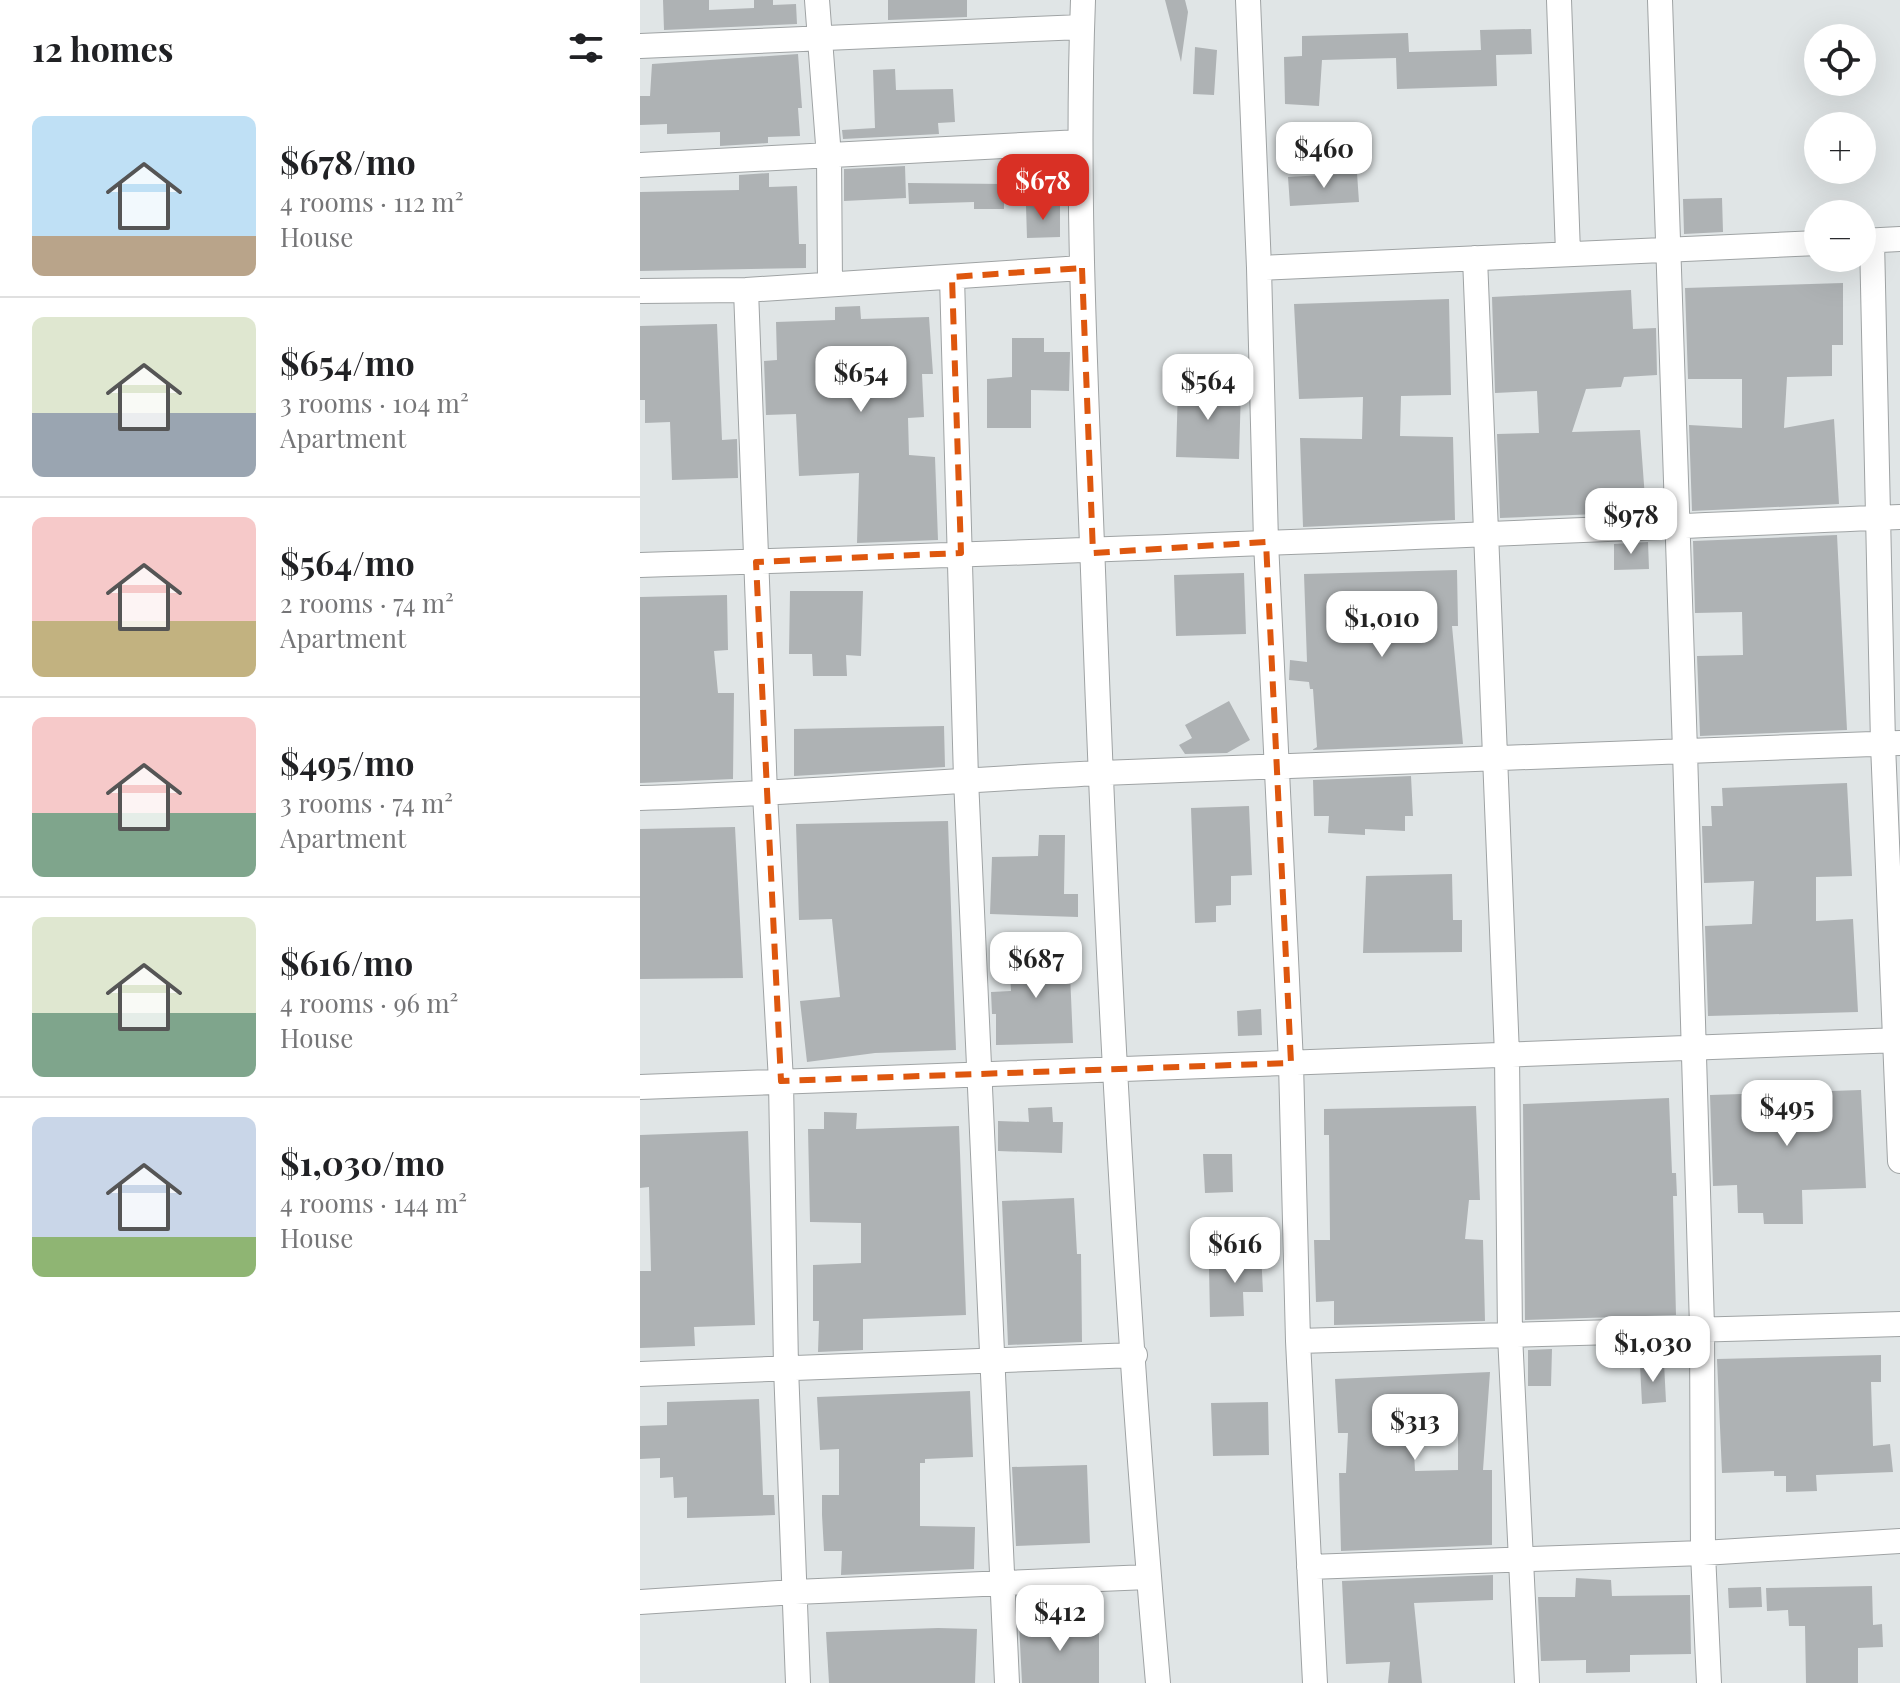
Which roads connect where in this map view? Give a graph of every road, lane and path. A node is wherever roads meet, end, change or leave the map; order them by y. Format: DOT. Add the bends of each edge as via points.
graph roads {
  1 [pos="817,0"];
  2 [pos="1083,0"];
  3 [pos="1248,0"];
  4 [pos="1559,0"];
  5 [pos="1660,0"];
  6 [pos="1082,27"];
  7 [pos="820,38"];
  8 [pos="640,46"];
  9 [pos="1080,142"];
  10 [pos="829,157"];
  11 [pos="640,165"];
  12 [pos="1900,239"];
  13 [pos="1876,240"];
  14 [pos="1804,244"];
  15 [pos="1666,252"];
  16 [pos="1568,253"];
  17 [pos="1475,258"];
  18 [pos="1082,268"];
  19 [pos="1259,268"];
  20 [pos="1870,272"];
  21 [pos="952,277"];
  22 [pos="830,283"];
  23 [pos="746,290"];
  24 [pos="640,291"];
  25 [pos="1890,518"];
  26 [pos="1676,526"];
  27 [pos="1485,535"];
  28 [pos="1266,542"];
  29 [pos="961,553"];
  30 [pos="1093,553"];
  31 [pos="756,562"];
  32 [pos="640,565"];
  33 [pos="1892,744"];
  34 [pos="1685,751"];
  35 [pos="1494,758"];
  36 [pos="1276,765"];
  37 [pos="1101,773"];
  38 [pos="966,779"];
  39 [pos="765,794"];
  40 [pos="640,798"];
  41 [pos="1897,1040"];
  42 [pos="1694,1047"];
  43 [pos="1507,1055"];
  44 [pos="1291,1063"];
  45 [pos="1115,1068"];
  46 [pos="982,1075"];
  47 [pos="781,1081"];
  48 [pos="640,1087"];
  49 [pos="1900,1161"];
  50 [pos="1900,1324"];
  51 [pos="1702,1327"];
  52 [pos="1510,1335"];
  53 [pos="1298,1341"];
  54 [pos="1135,1355"];
  55 [pos="994,1360"];
  56 [pos="786,1367"];
  57 [pos="640,1374"];
  58 [pos="1900,1541"];
  59 [pos="1703,1553"];
  60 [pos="1522,1557"];
  61 [pos="1309,1567"];
  62 [pos="1148,1577"];
  63 [pos="1004,1583"];
  64 [pos="795,1592"];
  65 [pos="640,1602"];
  66 [pos="798,1683"];
  67 [pos="1007,1683"];
  68 [pos="1158,1683"];
  69 [pos="1315,1683"];
  70 [pos="1527,1683"];
  71 [pos="1709,1683"];
  1 -- 7 [label="street"];
  2 -- 6 [label="street"];
  3 -- 19 [label="street"];
  4 -- 16 [label="street"];
  5 -- 15 [label="street"];
  6 -- 7 [label="street"];
  6 -- 9 [label="street"];
  7 -- 8 [label="street"];
  7 -- 10 [label="street"];
  9 -- 10 [label="street"];
  9 -- 18 [label="street"];
  10 -- 11 [label="street"];
  10 -- 22 [label="street"];
  12 -- 13 [label="street"];
  14 -- 15 [label="street"];
  15 -- 16 [label="street"];
  15 -- 26 [label="street"];
  16 -- 17 [label="street"];
  17 -- 19 [label="street"];
  17 -- 27 [label="street"];
  18 -- 21 [label="street"];
  18 -- 30 [label="street"];
  19 -- 28 [label="street"];
  20 -- 25 [label="street"];
  21 -- 22 [label="street"];
  21 -- 29 [label="street"];
  22 -- 23 [label="street"];
  23 -- 24 [label="street"];
  23 -- 31 [label="street"];
  25 -- 26 [label="street"];
  25 -- 33 [label="street"];
  26 -- 27 [label="street"];
  26 -- 34 [label="street"];
  27 -- 28 [label="street"];
  27 -- 35 [label="street"];
  28 -- 30 [label="street"];
  28 -- 36 [label="street"];
  29 -- 30 [label="street"];
  29 -- 31 [label="street"];
  29 -- 38 [label="street"];
  30 -- 37 [label="street"];
  31 -- 32 [label="street"];
  31 -- 39 [label="street"];
  33 -- 34 [label="street"];
  33 -- 41 [label="street"];
  34 -- 35 [label="street"];
  34 -- 42 [label="street"];
  35 -- 36 [label="street"];
  35 -- 43 [label="street"];
  36 -- 37 [label="street"];
  36 -- 44 [label="street"];
  37 -- 38 [label="street"];
  37 -- 45 [label="street"];
  38 -- 39 [label="street"];
  38 -- 46 [label="street"];
  39 -- 40 [label="street"];
  39 -- 47 [label="street"];
  41 -- 42 [label="street"];
  41 -- 49 [label="street"];
  42 -- 43 [label="street"];
  42 -- 51 [label="street"];
  43 -- 44 [label="street"];
  43 -- 52 [label="street"];
  44 -- 45 [label="street"];
  44 -- 53 [label="street"];
  45 -- 46 [label="street"];
  45 -- 54 [label="street"];
  46 -- 47 [label="street"];
  46 -- 55 [label="street"];
  47 -- 48 [label="street"];
  47 -- 56 [label="street"];
  50 -- 51 [label="street"];
  51 -- 52 [label="street"];
  51 -- 59 [label="street"];
  52 -- 53 [label="street"];
  52 -- 60 [label="street"];
  53 -- 61 [label="street"];
  54 -- 55 [label="street"];
  54 -- 62 [label="street"];
  55 -- 56 [label="street"];
  55 -- 63 [label="street"];
  56 -- 57 [label="street"];
  56 -- 64 [label="street"];
  58 -- 59 [label="street"];
  59 -- 60 [label="street"];
  59 -- 71 [label="street"];
  60 -- 61 [label="street"];
  60 -- 70 [label="street"];
  61 -- 69 [label="street"];
  62 -- 63 [label="street"];
  62 -- 68 [label="street"];
  63 -- 64 [label="street"];
  63 -- 67 [label="street"];
  64 -- 65 [label="street"];
  64 -- 66 [label="street"];
}
